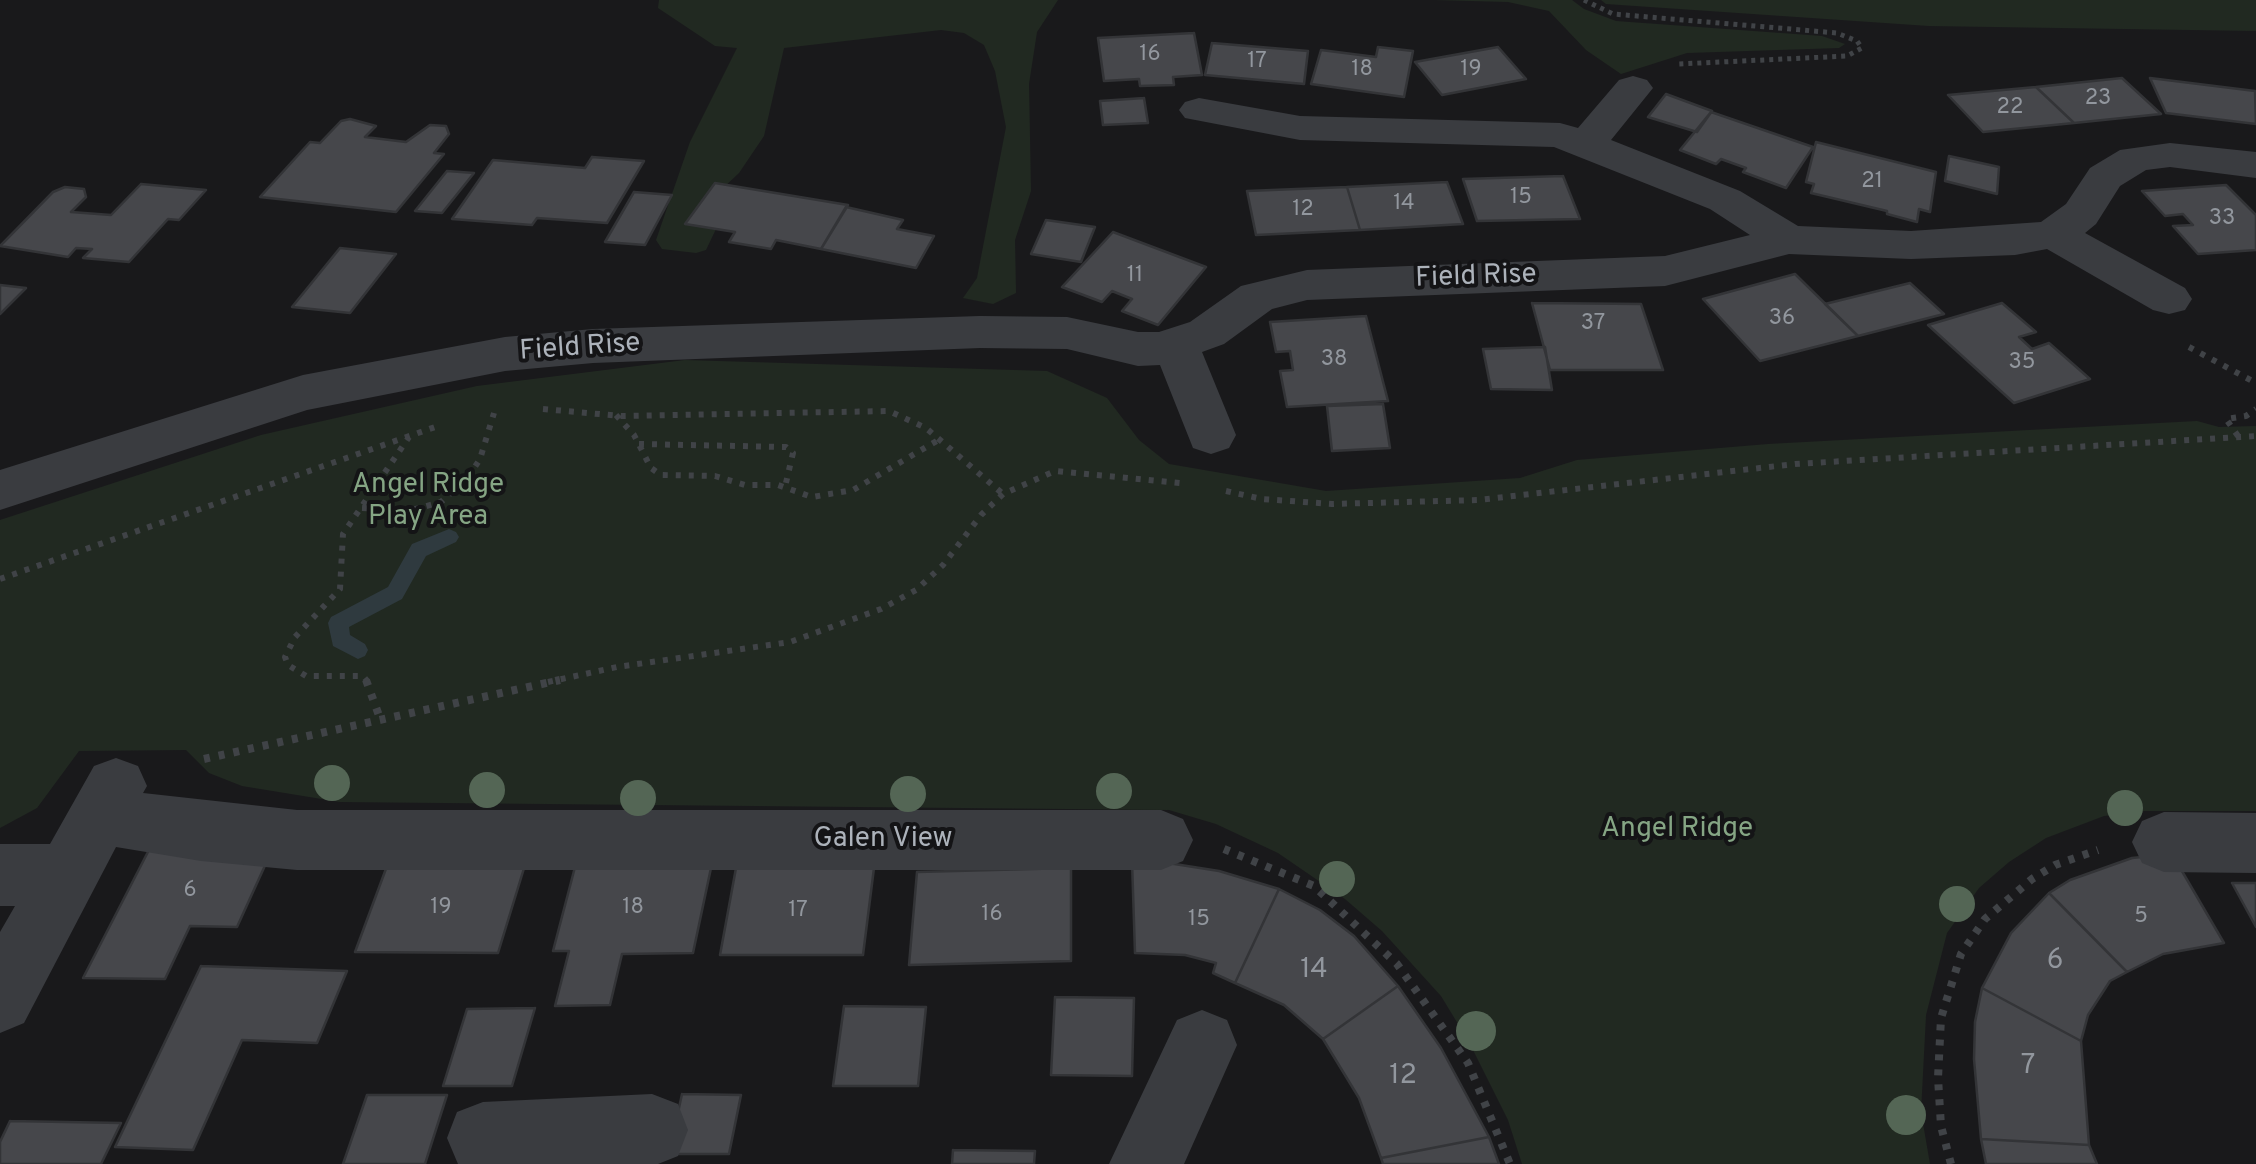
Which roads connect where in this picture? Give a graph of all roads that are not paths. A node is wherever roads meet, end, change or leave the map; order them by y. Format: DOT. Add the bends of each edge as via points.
graph roads {
  1 [pos="1633,88"];
  2 [pos="1199,110"];
  3 [pos="1587,144"];
  4 [pos="2256,165"];
  5 [pos="2053,234"];
  6 [pos="1789,240"];
  7 [pos="2172,319"];
  8 [pos="1176,345"];
  9 [pos="1211,435"];
  10 [pos="0,490"];
  11 [pos="1161,840"];
  12 [pos="2164,842"];
  13 [pos="2256,843"];
  14 [pos="0,875"];
  15 [pos="68,875"];
  16 [pos="0,999"];
  17 [pos="1202,1044"];
  18 [pos="483,1138"];
  19 [pos="621,1142"];
  20 [pos="1146,1164"];
  1 -- 3 [label="street"];
  2 -- 3 [label="street" via="1300,128 1506,131"];
  3 -- 6 [label="street" via="1725,200"];
  4 -- 5 [label="street" via="2136,158 2105,177 2080,214"];
  5 -- 6 [label="street, Field Rise" via="1969,244"];
  5 -- 7 [label="street"];
  6 -- 8 [label="street, Field Rise" via="1666,272 1307,285 1257,297 1207,333"];
  8 -- 9 [label="street"];
  8 -- 10 [label="street, Field Rise" via="1147,349 1067,333 980,332 505,354 304,392"];
  11 -- 15 [label="street, Galen View" via="297,840 201,832 108,801"];
  12 -- 13 [label="street"];
  14 -- 15 [label="street"];
  15 -- 16 [label="street"];
  17 -- 20 [label="street"];
  18 -- 19 [label="street"];
}
